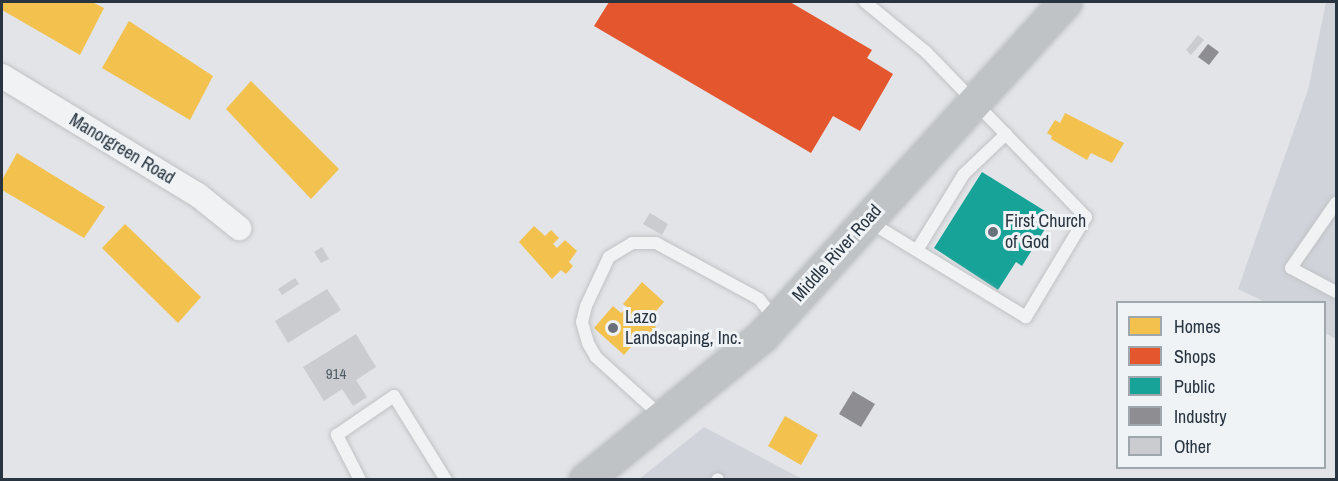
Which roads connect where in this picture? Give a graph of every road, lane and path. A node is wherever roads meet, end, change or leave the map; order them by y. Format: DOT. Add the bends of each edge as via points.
graph roads {
  1 [pos="865,2"];
  2 [pos="1065,2"];
  3 [pos="2,76"];
  4 [pos="974,101"];
  5 [pos="1006,134"];
  6 [pos="1336,203"];
  7 [pos="867,220"];
  8 [pos="239,228"];
  9 [pos="917,250"];
  10 [pos="1336,292"];
  11 [pos="776,320"];
  12 [pos="664,419"];
  13 [pos="591,478"];
  14 [pos="360,480"];
  15 [pos="446,480"];
  1 -- 4 [label="lane" via="926,52"];
  2 -- 4 [label="street, Middle River Road"];
  3 -- 8 [label="street, Manorgreen Road" via="198,195"];
  4 -- 5 [label="lane"];
  4 -- 7 [label="street, Middle River Road"];
  5 -- 9 [label="lane" via="964,174"];
  5 -- 9 [label="lane" via="1086,217 1026,317"];
  6 -- 10 [label="lane" via="1291,268"];
  7 -- 9 [label="lane"];
  7 -- 11 [label="street, Middle River Road"];
  11 -- 12 [label="street, Middle River Road"];
  11 -- 12 [label="lane" via="759,299 656,243 632,243 609,258 582,322 588,343 596,357"];
  12 -- 13 [label="street, Middle River Road"];
  14 -- 15 [label="lane" via="337,435 394,396"];
}
